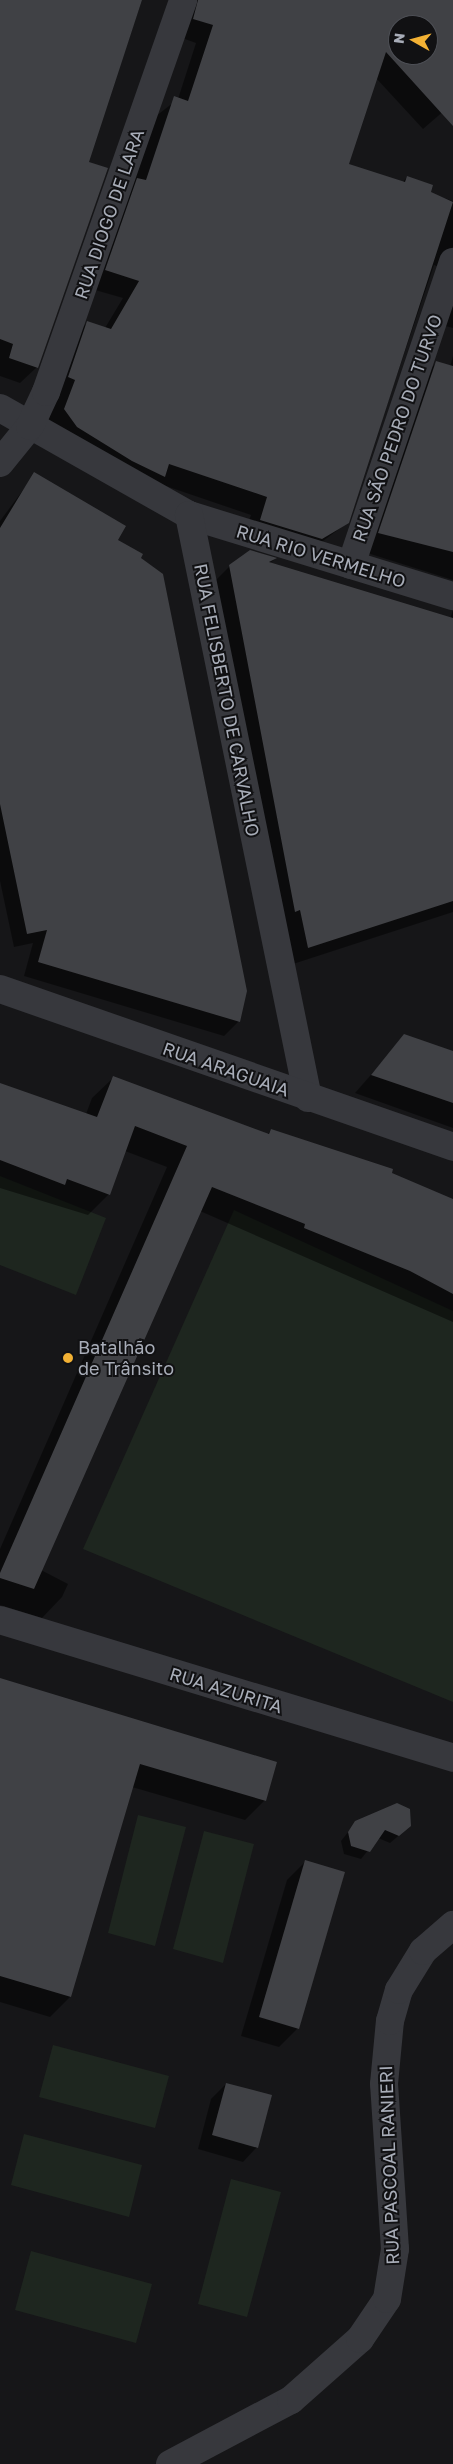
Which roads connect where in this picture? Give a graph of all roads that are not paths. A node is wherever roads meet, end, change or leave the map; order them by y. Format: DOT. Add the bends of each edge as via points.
graph roads {
  1 [pos="183,0"];
  2 [pos="453,262"];
  3 [pos="0,408"];
  4 [pos="30,426"];
  5 [pos="0,463"];
  6 [pos="189,515"];
  7 [pos="351,565"];
  8 [pos="453,596"];
  9 [pos="0,989"];
  10 [pos="308,1098"];
  11 [pos="453,1148"];
  12 [pos="0,1620"];
  13 [pos="453,1758"];
  14 [pos="453,1925"];
  15 [pos="170,2464"];
  1 -- 4 [label="street, RUA DIOGO DE LARA" via="46,392"];
  2 -- 7 [label="street, RUA SÃO PEDRO DO TURVO"];
  3 -- 4 [label="street"];
  4 -- 5 [label="street, RUA DIOGO DE LARA"];
  4 -- 6 [label="street"];
  6 -- 7 [label="street, RUA RIO VERMELHO"];
  6 -- 10 [label="street, RUA FELISBERTO DE CARVALHO"];
  7 -- 8 [label="street, RUA RIO VERMELHO"];
  9 -- 10 [label="street, RUA ARAGUAIA"];
  10 -- 11 [label="street, RUA ARAGUAIA"];
  12 -- 13 [label="street, RUA AZURITA"];
  14 -- 15 [label="street, RUA PASCOAL RANIERI" via="423,1951 399,1990 390,2021 384,2084 395,2249 387,2299 360,2339 291,2400"];
}
